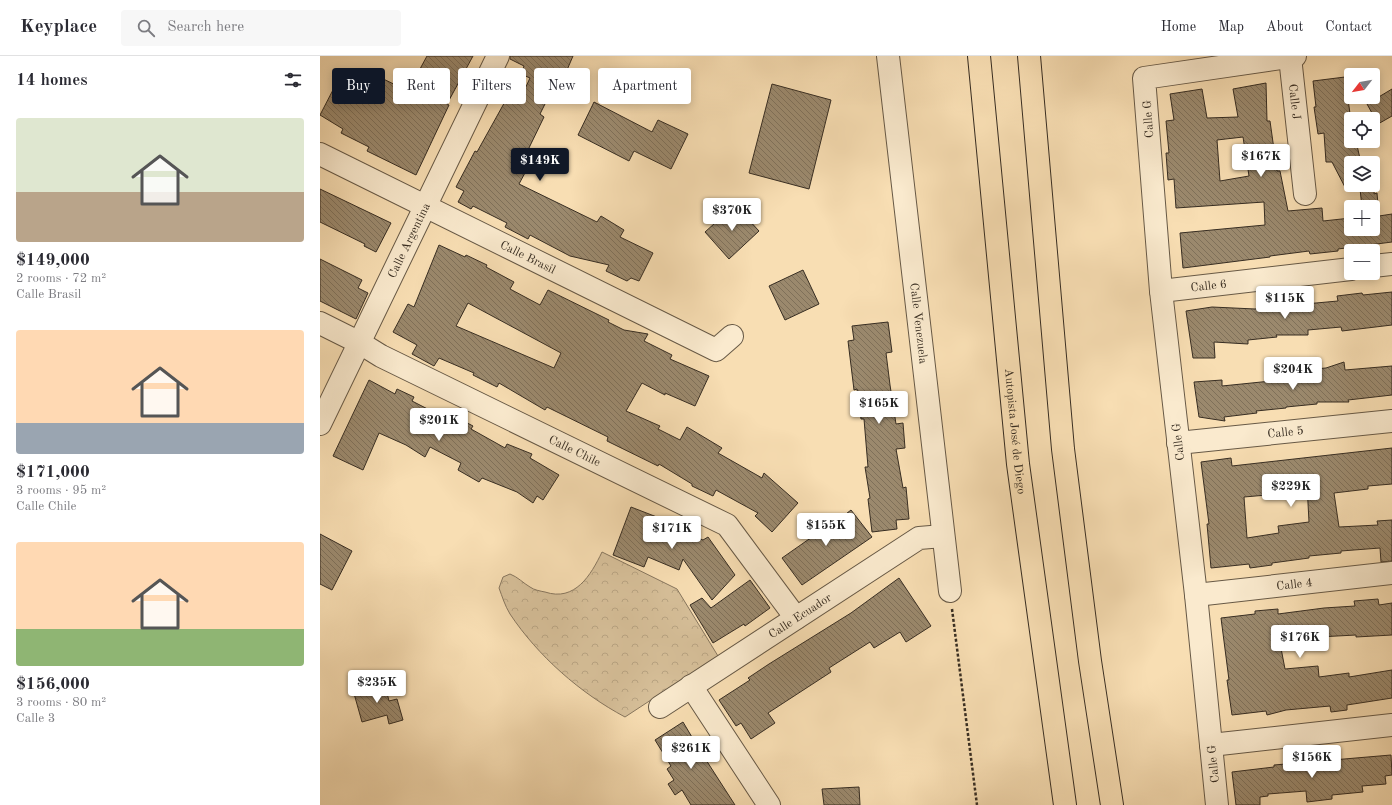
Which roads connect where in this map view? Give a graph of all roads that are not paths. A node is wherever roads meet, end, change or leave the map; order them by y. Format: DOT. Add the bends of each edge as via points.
graph roads {
  1 [pos="498,56"];
  2 [pos="888,56"];
  3 [pos="979,56"];
  4 [pos="1029,56"];
  5 [pos="1292,56"];
  6 [pos="320,154"];
  7 [pos="1305,194"];
  8 [pos="426,207"];
  9 [pos="1392,264"];
  10 [pos="1380,265"];
  11 [pos="1344,270"];
  12 [pos="1161,291"];
  13 [pos="320,323"];
  14 [pos="732,336"];
  15 [pos="360,343"];
  16 [pos="1392,421"];
  17 [pos="320,424"];
  18 [pos="1178,443"];
  19 [pos="943,536"];
  20 [pos="1392,574"];
  21 [pos="950,591"];
  22 [pos="1196,595"];
  23 [pos="796,618"];
  24 [pos="691,686"];
  25 [pos="660,707"];
  26 [pos="1392,725"];
  27 [pos="1211,745"];
  28 [pos="769,805"];
  29 [pos="1065,805"];
  30 [pos="1112,805"];
  31 [pos="1217,805"];
  1 -- 8 [label="street, Calle Argentina"];
  2 -- 19 [label="street, Calle Venezuela"];
  3 -- 29 [label="highway, Autopista José de Diego" via="1018,464"];
  4 -- 30 [label="highway" via="1063,449 1090,661"];
  5 -- 7 [label="street, Calle J"];
  5 -- 12 [label="street, Calle G" via="1144,78"];
  6 -- 8 [label="street, Calle Brasil"];
  8 -- 14 [label="street, Calle Brasil" via="716,350"];
  8 -- 15 [label="street, Calle Argentina"];
  9 -- 10 [label="street"];
  11 -- 12 [label="street, Calle 6"];
  12 -- 18 [label="street, Calle G"];
  13 -- 15 [label="street, Calle Chile"];
  15 -- 17 [label="street, Calle Argentina"];
  15 -- 23 [label="street, Calle Chile" via="381,356 727,525"];
  16 -- 18 [label="street, Calle 5"];
  18 -- 22 [label="street, Calle G"];
  19 -- 21 [label="street, Calle Venezuela"];
  19 -- 23 [label="street, Calle Ecuador" via="919,538"];
  20 -- 22 [label="street, Calle 4"];
  22 -- 27 [label="street, Calle G"];
  23 -- 24 [label="street, Calle Ecuador"];
  24 -- 25 [label="street, Calle Ecuador"];
  24 -- 28 [label="street"];
  26 -- 27 [label="street"];
  27 -- 31 [label="street, Calle G"];
}
